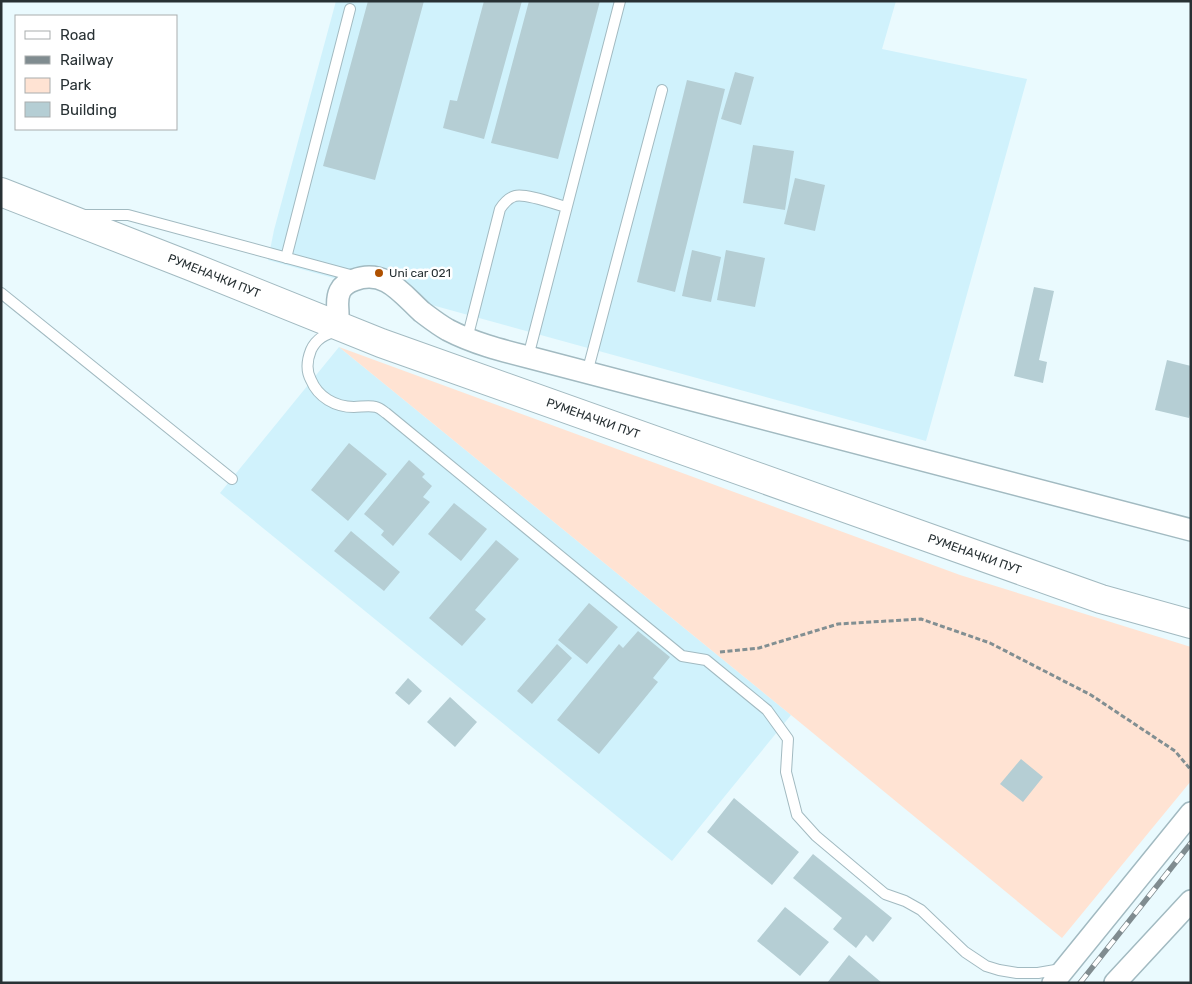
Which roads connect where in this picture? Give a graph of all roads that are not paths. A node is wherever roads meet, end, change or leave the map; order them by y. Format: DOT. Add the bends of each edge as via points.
graph roads {
  1 [pos="620,1"];
  2 [pos="350,9"];
  3 [pos="662,90"];
  4 [pos="1,192"];
  5 [pos="566,207"];
  6 [pos="63,216"];
  7 [pos="286,258"];
  8 [pos="360,278"];
  9 [pos="1,293"];
  10 [pos="342,328"];
  11 [pos="467,339"];
  12 [pos="528,357"];
  13 [pos="587,373"];
  14 [pos="232,479"];
  15 [pos="1191,530"];
  16 [pos="1191,624"];
  17 [pos="1191,814"];
  18 [pos="1191,901"];
  19 [pos="1059,976"];
  20 [pos="1116,983"];
  1 -- 5 [label="lane"];
  2 -- 7 [label="lane"];
  3 -- 13 [label="lane"];
  4 -- 6 [label="main road, РУМЕНАЧКИ ПУТ"];
  5 -- 11 [label="lane" via="516,196 506,200 500,208"];
  5 -- 12 [label="lane"];
  6 -- 7 [label="lane" via="128,216"];
  6 -- 10 [label="main road, РУМЕНАЧКИ ПУТ"];
  7 -- 8 [label="lane"];
  8 -- 10 [label="street" via="342,287 337,299"];
  8 -- 11 [label="street" via="380,278 392,284 423,313"];
  9 -- 14 [label="lane"];
  10 -- 16 [label="main road, РУМЕНАЧКИ ПУТ" via="1091,595"];
  10 -- 19 [label="lane" via="316,342 310,353 309,376 320,394 338,405 377,407 386,413 682,656 706,660 767,710 788,739 786,772 797,815 816,836 884,894 922,910 965,952 986,966 1018,973"];
  11 -- 12 [label="street"];
  12 -- 13 [label="street"];
  13 -- 15 [label="street"];
  17 -- 19 [label="street"];
  18 -- 20 [label="street"];
}
